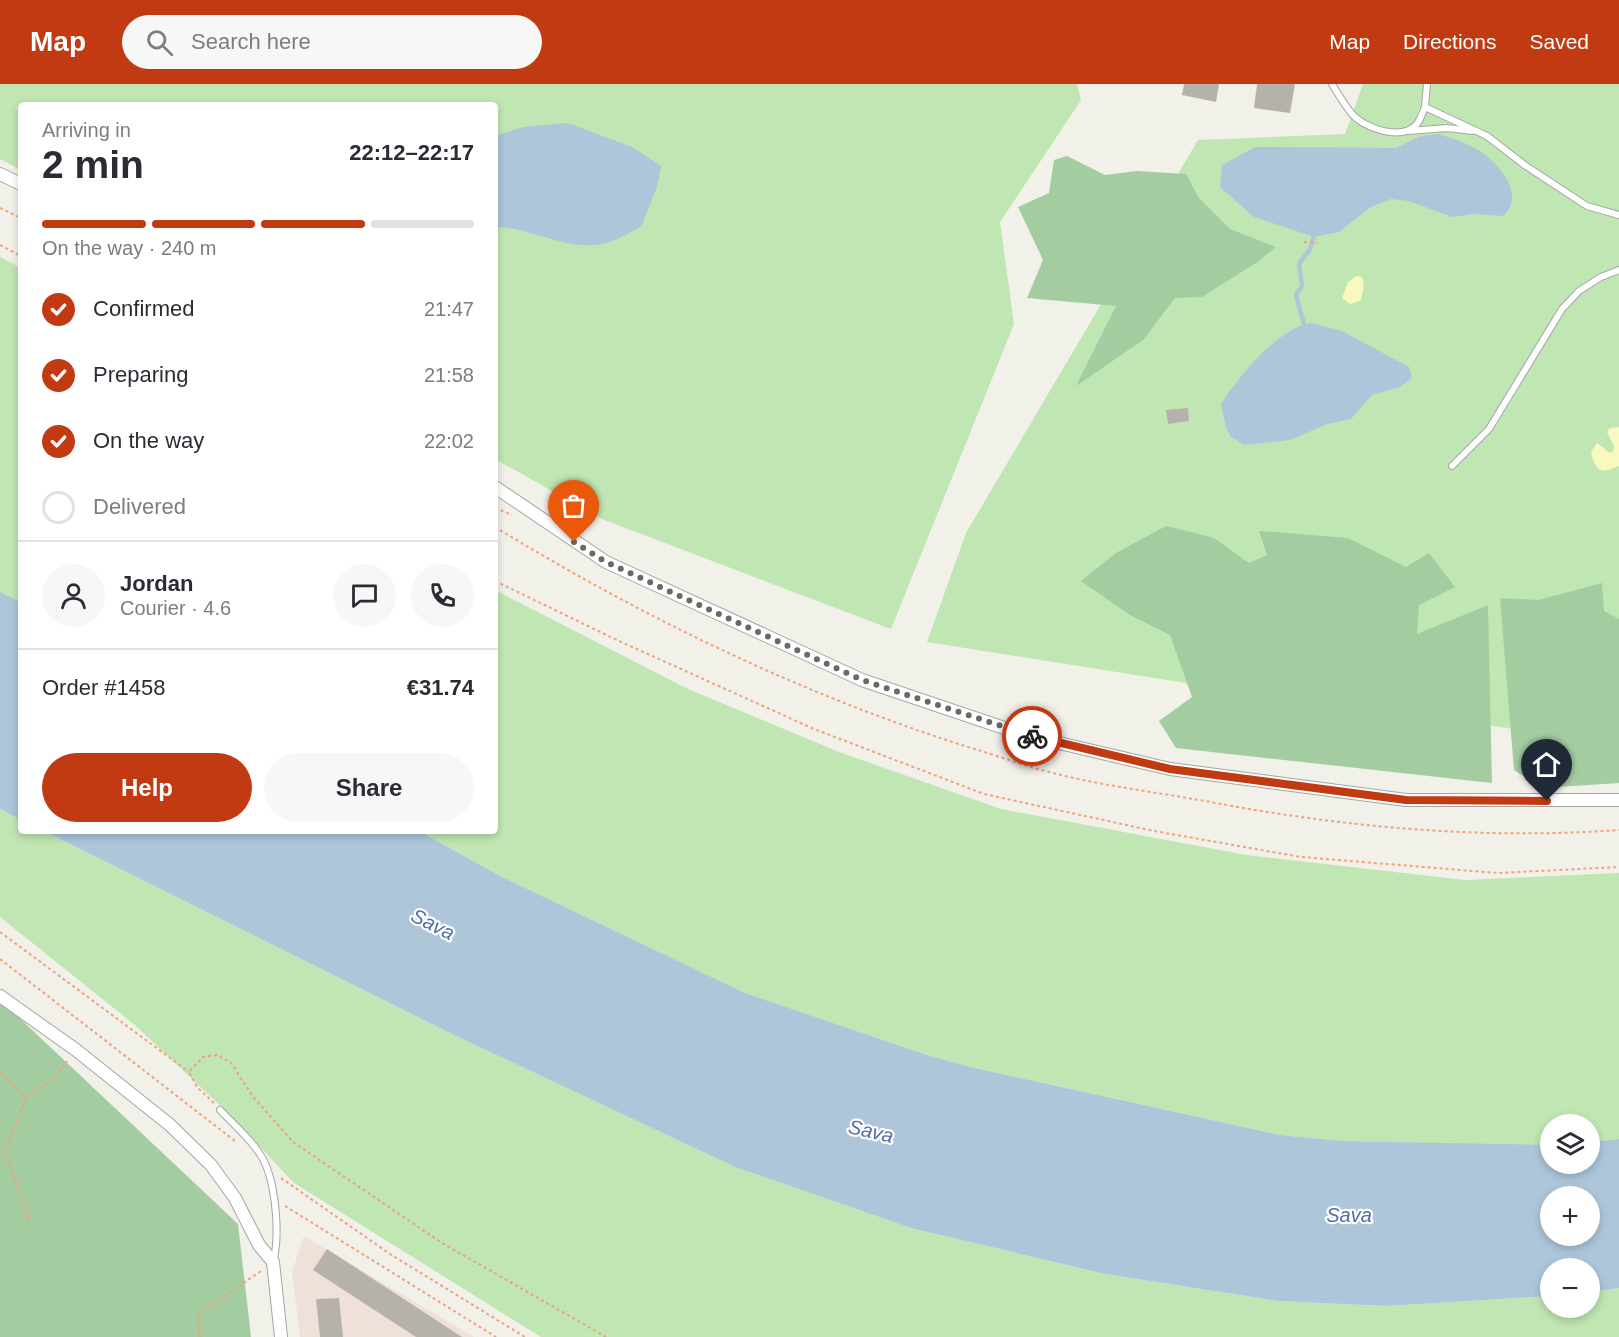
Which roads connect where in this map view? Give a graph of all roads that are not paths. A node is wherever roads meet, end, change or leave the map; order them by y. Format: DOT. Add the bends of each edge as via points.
graph roads {
  1 [pos="1332,84"];
  2 [pos="1427,84"];
  3 [pos="1425,107"];
  4 [pos="1402,132"];
  5 [pos="1479,132"];
  6 [pos="0,174"];
  7 [pos="18,183"];
  8 [pos="1619,215"];
  9 [pos="1619,270"];
  10 [pos="1452,466"];
  11 [pos="498,489"];
  12 [pos="1619,800"];
  13 [pos="0,996"];
  14 [pos="220,1110"];
  15 [pos="273,1262"];
  16 [pos="281,1337"];
  1 -- 4 [label="lane" via="1354,117 1384,131"];
  2 -- 3 [label="lane"];
  3 -- 4 [label="lane" via="1416,124"];
  3 -- 5 [label="lane"];
  4 -- 5 [label="lane" via="1447,128"];
  5 -- 8 [label="lane" via="1587,206"];
  6 -- 7 [label="street"];
  9 -- 10 [label="lane" via="1579,291 1562,309 1489,429"];
  11 -- 12 [label="street" via="606,562 862,680 1025,735 1170,769 1406,800"];
  13 -- 15 [label="street" via="170,1125 211,1165"];
  14 -- 15 [label="lane" via="255,1148 267,1168 276,1226"];
  15 -- 16 [label="street"];
}
